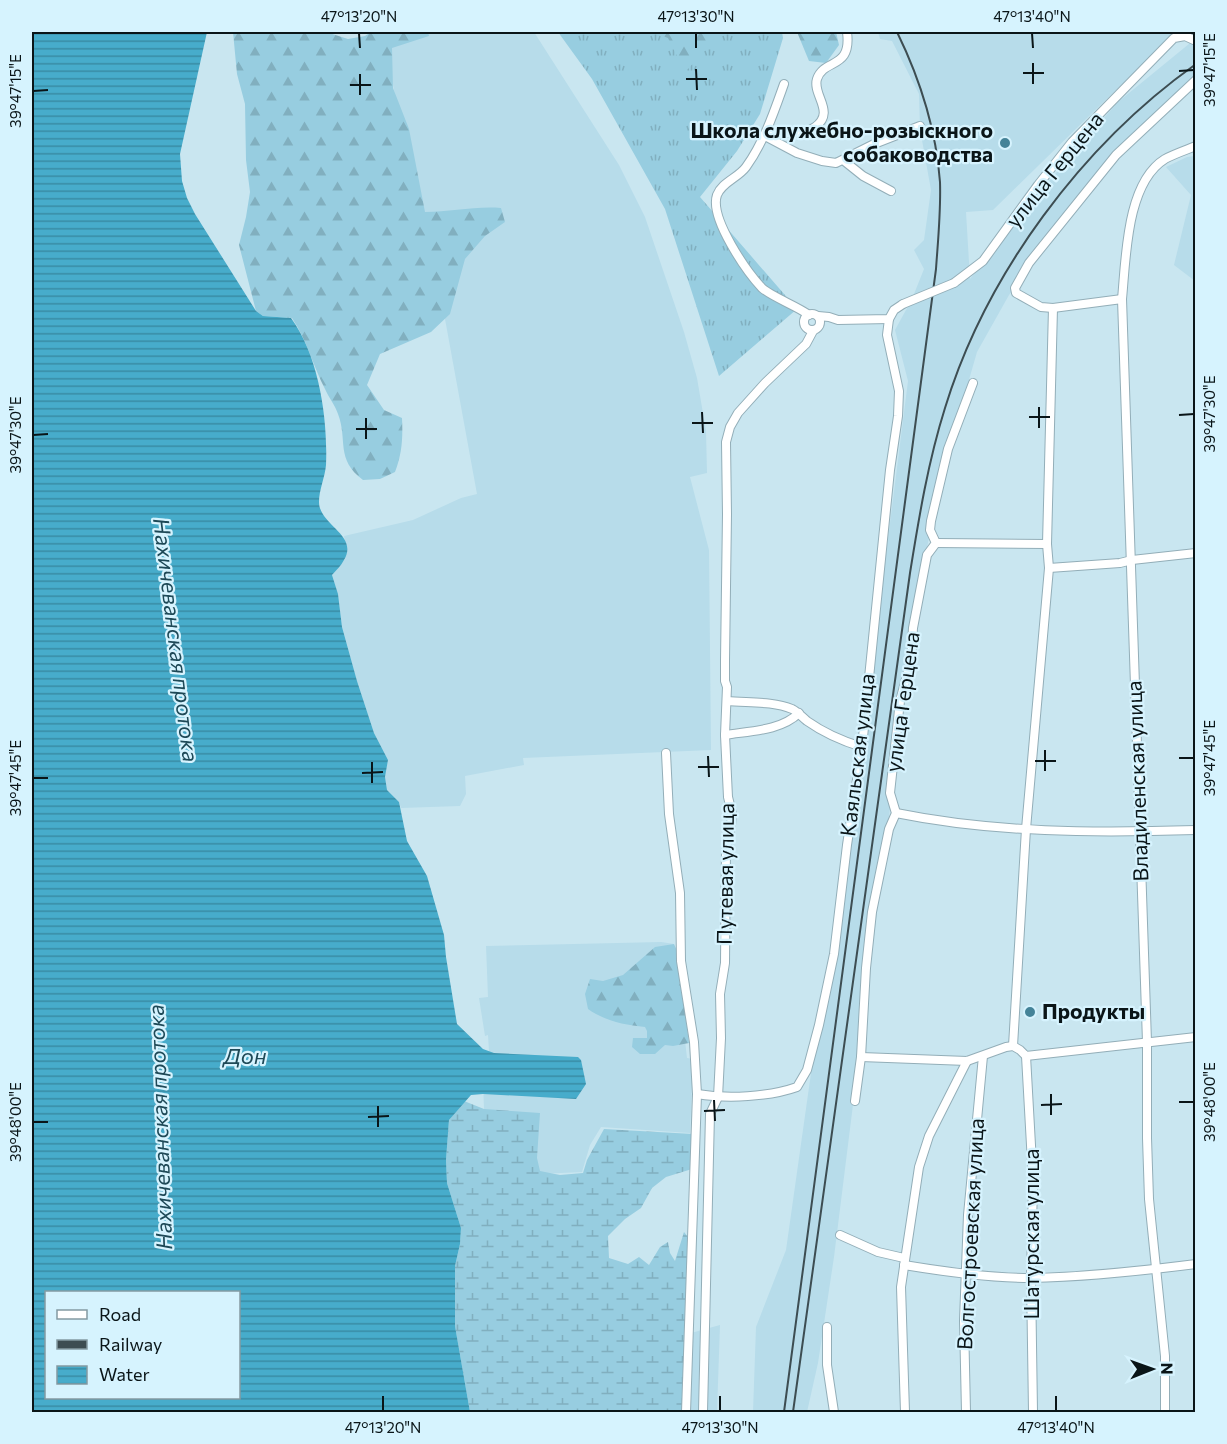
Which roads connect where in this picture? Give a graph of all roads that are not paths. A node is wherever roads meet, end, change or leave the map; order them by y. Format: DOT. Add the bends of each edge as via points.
graph roads {
  1 [pos="847,32"];
  2 [pos="1196,40"];
  3 [pos="1196,80"];
  4 [pos="784,84"];
  5 [pos="920,126"];
  6 [pos="765,136"];
  7 [pos="1196,146"];
  8 [pos="843,160"];
  9 [pos="891,191"];
  10 [pos="1122,299"];
  11 [pos="1053,308"];
  12 [pos="809,315"];
  13 [pos="818,316"];
  14 [pos="890,319"];
  15 [pos="838,320"];
  16 [pos="816,328"];
  17 [pos="973,383"];
  18 [pos="936,543"];
  19 [pos="1047,544"];
  20 [pos="1196,553"];
  21 [pos="1132,560"];
  22 [pos="1048,568"];
  23 [pos="727,701"];
  24 [pos="799,713"];
  25 [pos="725,735"];
  26 [pos="862,747"];
  27 [pos="666,753"];
  28 [pos="896,813"];
  29 [pos="1026,829"];
  30 [pos="1196,830"];
  31 [pos="1139,832"];
  32 [pos="1196,1037"];
  33 [pos="1147,1042"];
  34 [pos="1013,1046"];
  35 [pos="983,1056"];
  36 [pos="1026,1056"];
  37 [pos="861,1057"];
  38 [pos="967,1061"];
  39 [pos="697,1094"];
  40 [pos="718,1097"];
  41 [pos="855,1101"];
  42 [pos="840,1235"];
  43 [pos="904,1261"];
  44 [pos="1196,1264"];
  45 [pos="1155,1269"];
  46 [pos="967,1274"];
  47 [pos="1031,1278"];
  48 [pos="827,1327"];
  49 [pos="686,1413"];
  50 [pos="703,1413"];
  51 [pos="834,1413"];
  52 [pos="905,1413"];
  53 [pos="966,1413"];
  54 [pos="1034,1413"];
  55 [pos="1165,1413"];
  1 -- 6 [label="street" via="843,57 818,76 816,82 824,107 819,123 807,131"];
  2 -- 14 [label="street, улица Герцена, bridge" via="1174,38 1088,125 983,261 954,283 903,304"];
  3 -- 11 [label="street, улица Герцена" via="1138,133 1029,262 1016,293 1041,307"];
  4 -- 6 [label="street"];
  5 -- 8 [label="street"];
  6 -- 8 [label="street" via="797,153 836,162"];
  6 -- 12 [label="street" via="746,166 722,188 716,206 736,254 764,289"];
  7 -- 10 [label="street, Владиленская улица" via="1164,160 1146,179 1137,198 1125,254"];
  8 -- 9 [label="street"];
  10 -- 11 [label="street"];
  10 -- 21 [label="street, Владиленская улица"];
  11 -- 19 [label="street"];
  12 -- 13 [label="street"];
  12 -- 16 [label="street" via="804,325"];
  13 -- 15 [label="street"];
  13 -- 16 [label="street" via="821,322"];
  14 -- 15 [label="street"];
  14 -- 26 [label="street, Каяльская улица" via="887,335 897,381 898,416"];
  15 -- 16 [label="street"];
  16 -- 23 [label="street, Путевая улица" via="806,344 738,413 726,442"];
  17 -- 18 [label="street" via="948,449 933,511 930,530"];
  18 -- 19 [label="street"];
  18 -- 28 [label="street, улица Герцена" via="927,555 911,660 900,701 890,793"];
  19 -- 22 [label="street"];
  20 -- 21 [label="street"];
  21 -- 22 [label="street"];
  21 -- 31 [label="street, Владиленская улица"];
  22 -- 29 [label="street"];
  23 -- 24 [label="street" via="778,706"];
  23 -- 25 [label="street, Путевая улица"];
  24 -- 25 [label="street" via="791,721"];
  24 -- 26 [label="street" via="826,733"];
  25 -- 40 [label="street, Путевая улица" via="732,813 726,848"];
  26 -- 40 [label="street, Каяльская улица" via="834,954 807,1070 797,1087 779,1094"];
  27 -- 39 [label="street, Путевая улица" via="669,814 680,893 681,961 694,1042"];
  28 -- 29 [label="street" via="943,822"];
  28 -- 37 [label="street, улица Герцена" via="872,912"];
  29 -- 31 [label="street"];
  29 -- 34 [label="street"];
  30 -- 31 [label="street"];
  31 -- 33 [label="street, Владиленская улица"];
  32 -- 33 [label="street"];
  33 -- 36 [label="street"];
  33 -- 45 [label="street, Владиленская улица" via="1147,1138"];
  34 -- 35 [label="street"];
  34 -- 36 [label="street"];
  35 -- 38 [label="street"];
  35 -- 46 [label="street, Волгостроевская улица"];
  36 -- 47 [label="street, Шатурская улица" via="1033,1181"];
  37 -- 38 [label="street"];
  37 -- 41 [label="street, улица Герцена"];
  38 -- 43 [label="street" via="923,1152"];
  39 -- 40 [label="street, Каяльская улица"];
  39 -- 49 [label="street, Путевая улица"];
  40 -- 50 [label="street, Путевая улица" via="711,1114"];
  42 -- 43 [label="street"];
  43 -- 46 [label="street"];
  43 -- 52 [label="street"];
  44 -- 45 [label="street"];
  45 -- 47 [label="street"];
  45 -- 55 [label="street, Владиленская улица" via="1165,1356"];
  46 -- 47 [label="street"];
  46 -- 53 [label="street, Волгостроевская улица"];
  47 -- 54 [label="street, Шатурская улица"];
  48 -- 51 [label="street" via="827,1365"];
}
